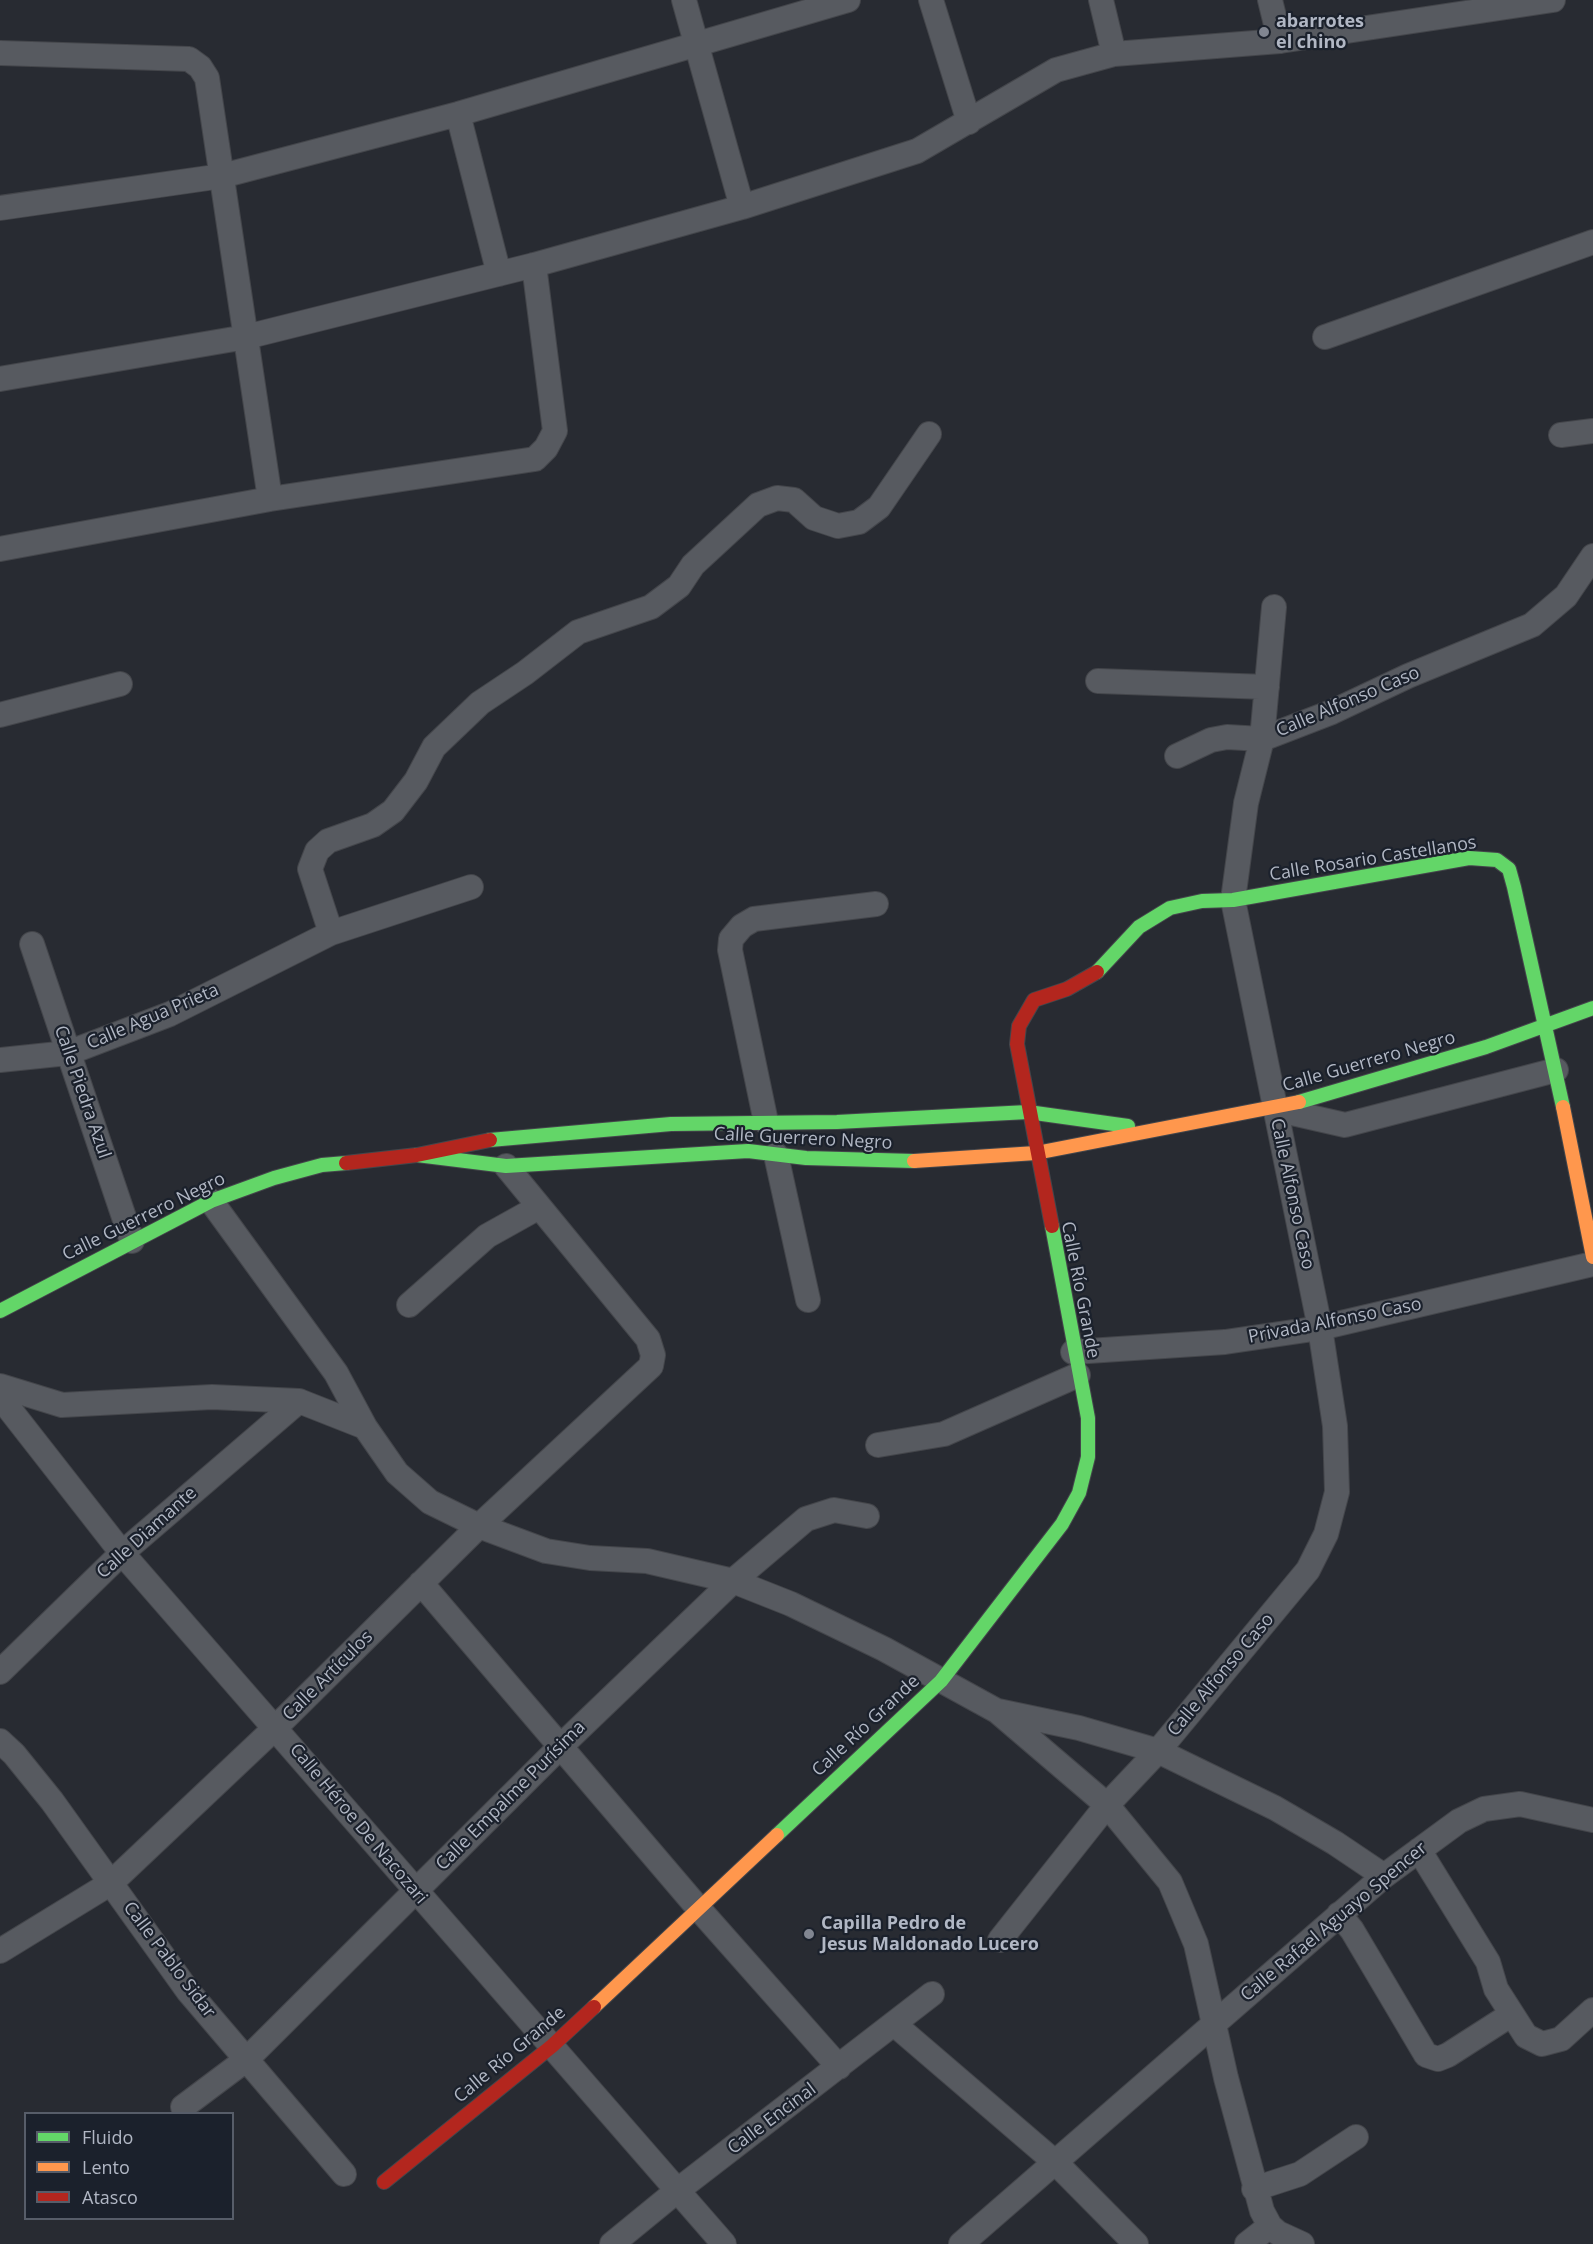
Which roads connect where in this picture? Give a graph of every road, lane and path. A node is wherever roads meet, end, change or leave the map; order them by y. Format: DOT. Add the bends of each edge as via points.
graph roads {
  1 [pos="684,0"];
  2 [pos="848,0"];
  3 [pos="931,0"];
  4 [pos="1101,0"];
  5 [pos="1270,0"];
  6 [pos="1553,0"];
  7 [pos="1485,5"];
  8 [pos="1280,41"];
  9 [pos="697,44"];
  10 [pos="0,53"];
  11 [pos="1114,54"];
  12 [pos="458,114"];
  13 [pos="969,122"];
  14 [pos="222,176"];
  15 [pos="742,207"];
  16 [pos="0,208"];
  17 [pos="1593,242"];
  18 [pos="534,265"];
  19 [pos="499,274"];
  20 [pos="246,337"];
  21 [pos="1325,337"];
  22 [pos="0,379"];
  23 [pos="1593,431"];
  24 [pos="929,434"];
  25 [pos="1560,435"];
  26 [pos="270,500"];
  27 [pos="0,549"];
  28 [pos="1593,556"];
  29 [pos="1274,607"];
  30 [pos="1098,681"];
  31 [pos="120,684"];
  32 [pos="1267,687"];
  33 [pos="0,715"];
  34 [pos="1262,739"];
  35 [pos="1177,756"];
  36 [pos="471,887"];
  37 [pos="1233,900"];
  38 [pos="876,904"];
  39 [pos="331,933"];
  40 [pos="32,944"];
  41 [pos="1593,1008"];
  42 [pos="1547,1025"];
  43 [pos="68,1053"];
  44 [pos="0,1060"];
  45 [pos="1556,1070"];
  46 [pos="1274,1108"];
  47 [pos="1028,1112"];
  48 [pos="766,1122"];
  49 [pos="1150,1130"];
  50 [pos="1036,1153"];
  51 [pos="417,1155"];
  52 [pos="776,1155"];
  53 [pos="506,1166"];
  54 [pos="211,1202"];
  55 [pos="539,1207"];
  56 [pos="132,1241"];
  57 [pos="1593,1257"];
  58 [pos="1593,1264"];
  59 [pos="808,1300"];
  60 [pos="409,1305"];
  61 [pos="0,1311"];
  62 [pos="1320,1328"];
  63 [pos="1076,1363"];
  64 [pos="0,1386"];
  65 [pos="0,1397"];
  66 [pos="299,1401"];
  67 [pos="365,1427"];
  68 [pos="878,1445"];
  69 [pos="867,1516"];
  70 [pos="479,1526"];
  71 [pos="122,1553"];
  72 [pos="733,1581"];
  73 [pos="421,1583"];
  74 [pos="0,1672"];
  75 [pos="940,1681"];
  76 [pos="997,1711"];
  77 [pos="275,1728"];
  78 [pos="0,1741"];
  79 [pos="561,1746"];
  80 [pos="1158,1751"];
  81 [pos="1107,1805"];
  82 [pos="1593,1820"];
  83 [pos="1419,1850"];
  84 [pos="1384,1876"];
  85 [pos="111,1883"];
  86 [pos="415,1892"];
  87 [pos="699,1910"];
  88 [pos="1340,1914"];
  89 [pos="1000,1940"];
  90 [pos="0,1951"];
  91 [pos="932,1994"];
  92 [pos="1593,2010"];
  93 [pos="1512,2014"];
  94 [pos="1214,2022"];
  95 [pos="894,2024"];
  96 [pos="552,2046"];
  97 [pos="247,2059"];
  98 [pos="839,2067"];
  99 [pos="183,2107"];
  100 [pos="1356,2137"];
  101 [pos="1056,2163"];
  102 [pos="345,2174"];
  103 [pos="384,2182"];
  104 [pos="1254,2189"];
  105 [pos="678,2190"];
  106 [pos="1270,2226"];
  107 [pos="612,2244"];
  108 [pos="724,2244"];
  109 [pos="961,2244"];
  110 [pos="1137,2244"];
  111 [pos="1247,2244"];
  112 [pos="1302,2244"];
  1 -- 9 [label="street"];
  2 -- 9 [label="street"];
  3 -- 13 [label="street"];
  4 -- 11 [label="street"];
  5 -- 8 [label="street"];
  6 -- 7 [label="street"];
  7 -- 8 [label="street"];
  8 -- 11 [label="street"];
  9 -- 12 [label="street"];
  9 -- 15 [label="street"];
  10 -- 14 [label="street" via="189,59 207,78"];
  11 -- 13 [label="street" via="1056,70"];
  12 -- 14 [label="street"];
  12 -- 19 [label="street"];
  13 -- 15 [label="street" via="917,151"];
  14 -- 16 [label="street"];
  14 -- 20 [label="street"];
  15 -- 18 [label="street"];
  17 -- 21 [label="street"];
  18 -- 19 [label="street"];
  18 -- 26 [label="street" via="555,431 535,459"];
  19 -- 20 [label="street"];
  20 -- 22 [label="street"];
  20 -- 26 [label="street"];
  23 -- 25 [label="street"];
  24 -- 39 [label="street" via="879,507 859,522 838,526 814,518 794,500 777,498 758,505 693,565 679,586 651,606 578,632 480,703 434,747 416,781 393,811 373,825 328,841 317,851 310,869"];
  26 -- 27 [label="street"];
  28 -- 34 [label="street, Calle Alfonso Caso" via="1566,596 1532,625"];
  29 -- 32 [label="street"];
  30 -- 32 [label="street"];
  31 -- 33 [label="street"];
  32 -- 34 [label="street"];
  34 -- 35 [label="street" via="1211,740"];
  34 -- 37 [label="street, Calle Alfonso Caso" via="1246,803"];
  36 -- 39 [label="street, Calle Agua Prieta"];
  37 -- 42 [label="street, Calle Rosario Castellanos" via="1469,858 1497,860 1509,869"];
  37 -- 46 [label="street, Calle Alfonso Caso"];
  37 -- 47 [label="street, Calle Rosario Castellanos" via="1170,908 1155,915 1139,927 1103,968 1067,989 1034,1000 1019,1026 1017,1044"];
  38 -- 48 [label="street" via="754,919 730,939"];
  39 -- 43 [label="street, Calle Agua Prieta" via="170,1014"];
  40 -- 43 [label="street, Calle Piedra Azul"];
  41 -- 42 [label="street, Calle Guerrero Negro"];
  42 -- 45 [label="street, Calle Rosario Castellanos"];
  42 -- 46 [label="street, Calle Guerrero Negro" via="1365,1085"];
  43 -- 44 [label="street, Calle Agua Prieta"];
  43 -- 56 [label="street, Calle Piedra Azul"];
  45 -- 46 [label="street" via="1345,1125"];
  45 -- 57 [label="street, Calle Rosario Castellanos"];
  46 -- 49 [label="street, Calle Guerrero Negro"];
  46 -- 62 [label="street, Calle Alfonso Caso"];
  47 -- 48 [label="street, Calle Guerrero Negro"];
  47 -- 49 [label="street, Calle Guerrero Negro"];
  47 -- 50 [label="street, Calle Rosario Castellanos"];
  48 -- 51 [label="street, Calle Guerrero Negro" via="581,1130 486,1140"];
  49 -- 50 [label="street, Calle Guerrero Negro"];
  50 -- 52 [label="street, Calle Guerrero Negro" via="901,1162"];
  50 -- 63 [label="street, Calle Río Grande"];
  51 -- 53 [label="street, Calle Guerrero Negro"];
  51 -- 54 [label="street, Calle Guerrero Negro" via="322,1165"];
  52 -- 53 [label="street, Calle Guerrero Negro" via="700,1152"];
  52 -- 59 [label="street"];
  53 -- 55 [label="street"];
  54 -- 56 [label="street, Calle Guerrero Negro"];
  54 -- 67 [label="street" via="336,1373"];
  55 -- 60 [label="street" via="487,1236"];
  55 -- 70 [label="street, Calle Artículos" via="648,1339 653,1355 651,1366"];
  56 -- 61 [label="street, Calle Guerrero Negro"];
  58 -- 62 [label="street, Privada Alfonso Caso"];
  62 -- 63 [label="street, Privada Alfonso Caso"];
  62 -- 80 [label="street, Calle Alfonso Caso" via="1335,1426 1337,1492 1326,1534 1308,1570"];
  63 -- 68 [label="street" via="944,1434"];
  63 -- 75 [label="street, Calle Río Grande" via="1088,1419 1088,1457 1079,1493 1056,1533"];
  64 -- 66 [label="street" via="62,1405 212,1397"];
  65 -- 71 [label="street, Calle Héroe De Nacozari"];
  66 -- 67 [label="street"];
  66 -- 71 [label="street, Calle Diamante"];
  67 -- 70 [label="street" via="397,1473 430,1502"];
  69 -- 72 [label="street, Calle Empalme Purísima" via="834,1510 806,1519"];
  70 -- 72 [label="street" via="546,1551 647,1561"];
  70 -- 73 [label="street, Calle Artículos"];
  71 -- 74 [label="street, Calle Diamante"];
  71 -- 77 [label="street, Calle Héroe De Nacozari"];
  72 -- 75 [label="street" via="791,1604"];
  72 -- 79 [label="street, Calle Empalme Purísima"];
  73 -- 77 [label="street, Calle Artículos"];
  73 -- 79 [label="street"];
  75 -- 76 [label="street"];
  75 -- 87 [label="street, Calle Río Grande"];
  76 -- 80 [label="street" via="1079,1728"];
  76 -- 81 [label="street"];
  77 -- 85 [label="street, Calle Artículos"];
  77 -- 86 [label="street, Calle Héroe De Nacozari"];
  78 -- 85 [label="street, Calle Pablo Sidar" via="52,1801"];
  79 -- 86 [label="street, Calle Empalme Purísima"];
  79 -- 87 [label="street"];
  80 -- 81 [label="street, Calle Alfonso Caso"];
  80 -- 84 [label="street" via="1275,1808"];
  81 -- 89 [label="street, Calle Alfonso Caso"];
  81 -- 94 [label="street" via="1170,1882 1196,1944"];
  82 -- 83 [label="street, Calle Rafael Aguayo Spencer" via="1520,1804 1502,1805 1459,1821"];
  83 -- 84 [label="street, Calle Rafael Aguayo Spencer"];
  83 -- 93 [label="street" via="1488,1962 1496,1989"];
  84 -- 88 [label="street, Calle Rafael Aguayo Spencer"];
  85 -- 90 [label="street, Calle Artículos"];
  85 -- 97 [label="street, Calle Pablo Sidar" via="188,1990"];
  86 -- 96 [label="street, Calle Héroe De Nacozari"];
  86 -- 97 [label="street, Calle Empalme Purísima"];
  87 -- 96 [label="street, Calle Río Grande"];
  87 -- 98 [label="street"];
  88 -- 93 [label="street" via="1426,2055 1438,2059 1448,2055"];
  88 -- 94 [label="street, Calle Rafael Aguayo Spencer"];
  91 -- 95 [label="street, Calle Encinal"];
  92 -- 93 [label="street" via="1561,2039 1542,2044 1526,2036"];
  94 -- 101 [label="street, Calle Rafael Aguayo Spencer"];
  94 -- 104 [label="street"];
  95 -- 98 [label="street, Calle Encinal"];
  95 -- 101 [label="street"];
  96 -- 103 [label="street, Calle Río Grande"];
  96 -- 105 [label="street, Calle Héroe De Nacozari"];
  97 -- 99 [label="street, Calle Empalme Purísima"];
  97 -- 102 [label="street, Calle Pablo Sidar"];
  98 -- 105 [label="street, Calle Encinal"];
  100 -- 104 [label="street" via="1300,2174"];
  101 -- 109 [label="street, Calle Rafael Aguayo Spencer"];
  101 -- 110 [label="street"];
  104 -- 106 [label="street"];
  105 -- 107 [label="street, Calle Encinal"];
  105 -- 108 [label="street, Calle Héroe De Nacozari"];
  106 -- 111 [label="street"];
  106 -- 112 [label="street"];
}
